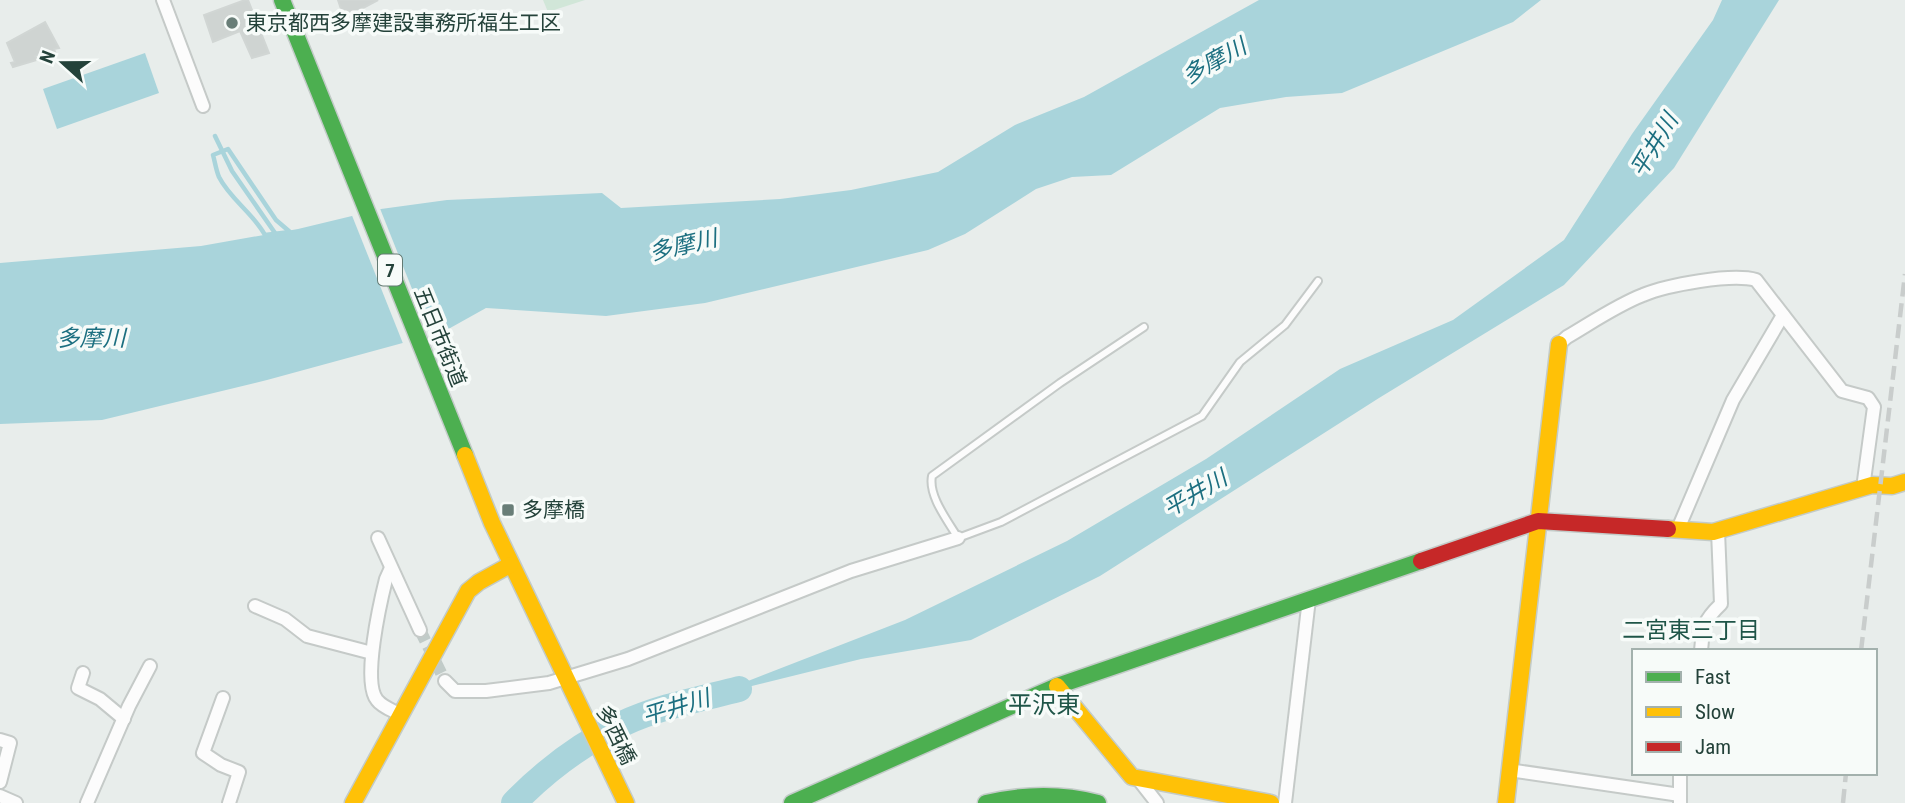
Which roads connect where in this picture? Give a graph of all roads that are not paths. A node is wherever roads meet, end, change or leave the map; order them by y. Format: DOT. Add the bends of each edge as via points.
graph roads {
  1 [pos="163,0"];
  2 [pos="282,0"];
  3 [pos="203,106"];
  4 [pos="1318,281"];
  5 [pos="1783,315"];
  6 [pos="1144,327"];
  7 [pos="1559,344"];
  8 [pos="1905,482"];
  9 [pos="1863,488"];
  10 [pos="1538,521"];
  11 [pos="1678,529"];
  12 [pos="1718,531"];
  13 [pos="378,538"];
  14 [pos="958,538"];
  15 [pos="510,565"];
  16 [pos="391,568"];
  17 [pos="1309,599"];
  18 [pos="255,606"];
  19 [pos="420,630"];
  20 [pos="1701,649"];
  21 [pos="372,653"];
  22 [pos="150,666"];
  23 [pos="83,673"];
  24 [pos="445,681"];
  25 [pos="567,682"];
  26 [pos="1057,686"];
  27 [pos="223,698"];
  28 [pos="401,715"];
  29 [pos="124,719"];
  30 [pos="0,740"];
  31 [pos="1509,770"];
  32 [pos="1681,775"];
  33 [pos="1139,780"];
  34 [pos="0,782"];
  35 [pos="0,796"];
  36 [pos="1680,799"];
  37 [pos="1056,800"];
  38 [pos="16,803"];
  39 [pos="88,803"];
  40 [pos="229,803"];
  41 [pos="353,803"];
  42 [pos="626,803"];
  43 [pos="792,803"];
  44 [pos="986,803"];
  45 [pos="1098,803"];
  46 [pos="1157,803"];
  47 [pos="1272,803"];
  48 [pos="1285,803"];
  49 [pos="1506,803"];
  1 -- 3 [label="street"];
  2 -- 15 [label="street, 五日市街道 / 7"];
  4 -- 14 [label="lane" via="1285,325 1240,362 1202,416 1001,522"];
  5 -- 7 [label="street" via="1756,280 1707,280 1644,294"];
  5 -- 9 [label="street" via="1842,391 1868,398 1874,407"];
  5 -- 11 [label="street" via="1732,400"];
  6 -- 14 [label="lane" via="932,476 933,492"];
  7 -- 10 [label="street"];
  8 -- 9 [label="street"];
  9 -- 12 [label="street"];
  10 -- 11 [label="street"];
  10 -- 17 [label="street"];
  10 -- 31 [label="street"];
  11 -- 12 [label="street"];
  12 -- 20 [label="street" via="1721,604 1704,623"];
  13 -- 16 [label="street"];
  14 -- 25 [label="street" via="851,571"];
  15 -- 25 [label="street, 五日市街道 / 7"];
  15 -- 28 [label="street" via="468,592"];
  16 -- 19 [label="street"];
  16 -- 21 [label="street"];
  17 -- 26 [label="street"];
  17 -- 48 [label="street"];
  18 -- 21 [label="street" via="307,636"];
  21 -- 28 [label="street" via="375,696"];
  22 -- 29 [label="street"];
  23 -- 29 [label="street" via="78,688"];
  24 -- 25 [label="street" via="455,691"];
  25 -- 42 [label="street, 多西橋 / 7"];
  26 -- 33 [label="street" via="1125,771"];
  26 -- 43 [label="street"];
  27 -- 40 [label="street" via="203,753 239,772"];
  28 -- 41 [label="street"];
  29 -- 39 [label="street"];
  30 -- 34 [label="street" via="10,743"];
  31 -- 36 [label="street"];
  31 -- 49 [label="street"];
  32 -- 36 [label="street"];
  33 -- 46 [label="street"];
  33 -- 47 [label="street"];
  35 -- 38 [label="street"];
  37 -- 44 [label="street" via="1018,796"];
  37 -- 45 [label="street"];
}
